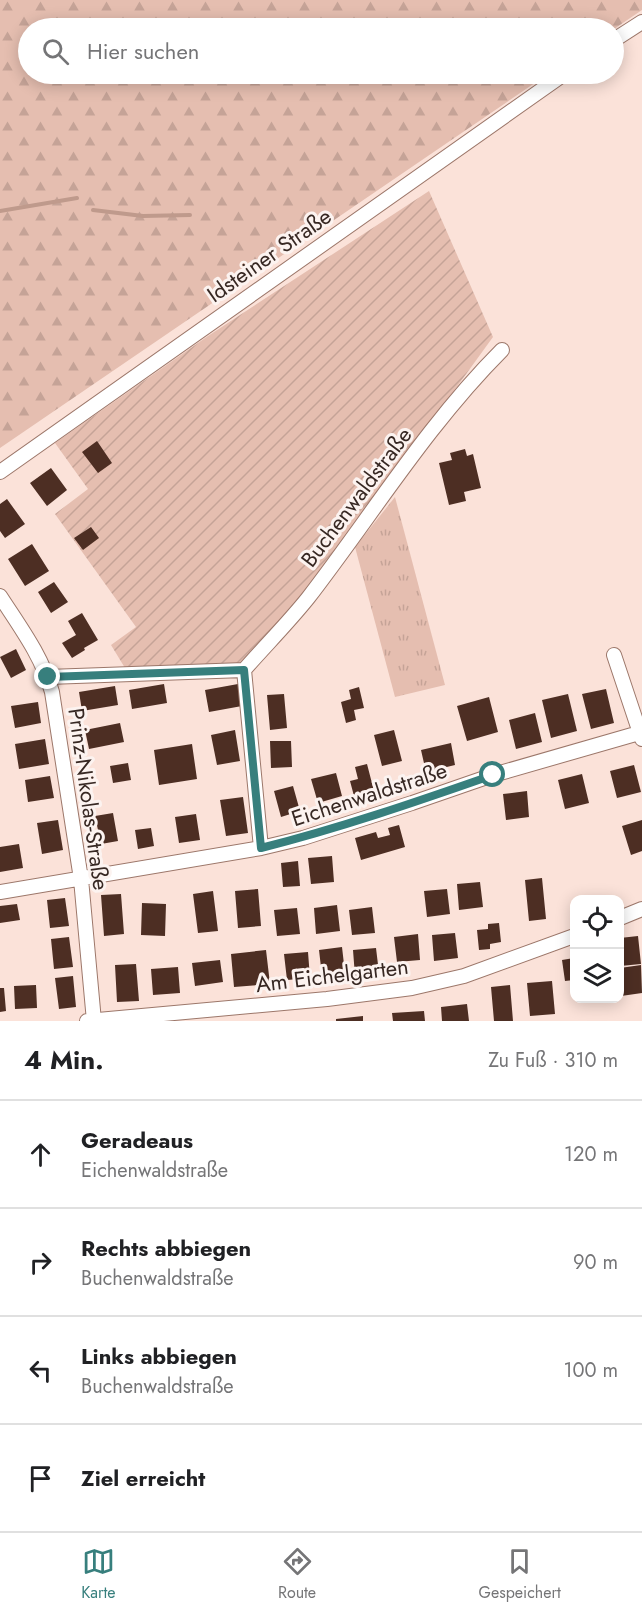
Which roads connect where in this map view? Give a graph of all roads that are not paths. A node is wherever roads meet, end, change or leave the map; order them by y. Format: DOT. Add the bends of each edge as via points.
graph roads {
  1 [pos="642,22"];
  2 [pos="624,34"];
  3 [pos="550,84"];
  4 [pos="502,350"];
  5 [pos="0,472"];
  6 [pos="0,596"];
  7 [pos="614,656"];
  8 [pos="244,670"];
  9 [pos="48,677"];
  10 [pos="640,736"];
  11 [pos="261,848"];
  12 [pos="81,879"];
  13 [pos="0,892"];
  14 [pos="642,909"];
  15 [pos="624,916"];
  16 [pos="570,937"];
  17 [pos="87,1021"];
  18 [pos="94,1021"];
  1 -- 2 [label="street"];
  3 -- 5 [label="street, Idsteiner Straße"];
  4 -- 8 [label="street, Buchenwaldstraße" via="435,426 307,600"];
  6 -- 9 [label="street, Prinz-Nikolas-Straße"];
  7 -- 10 [label="street"];
  8 -- 9 [label="street"];
  8 -- 11 [label="street"];
  9 -- 12 [label="street, Prinz-Nikolas-Straße"];
  10 -- 11 [label="street, Eichenwaldstraße" via="493,775 303,838"];
  11 -- 12 [label="street, Eichenwaldstraße"];
  12 -- 13 [label="street, Eichenwaldstraße"];
  12 -- 18 [label="street, Prinz-Nikolas-Straße"];
  14 -- 15 [label="street"];
  16 -- 18 [label="street, Am Eichelgarten" via="464,976 412,988"];
  17 -- 18 [label="street, Am Eichelgarten"];
}
